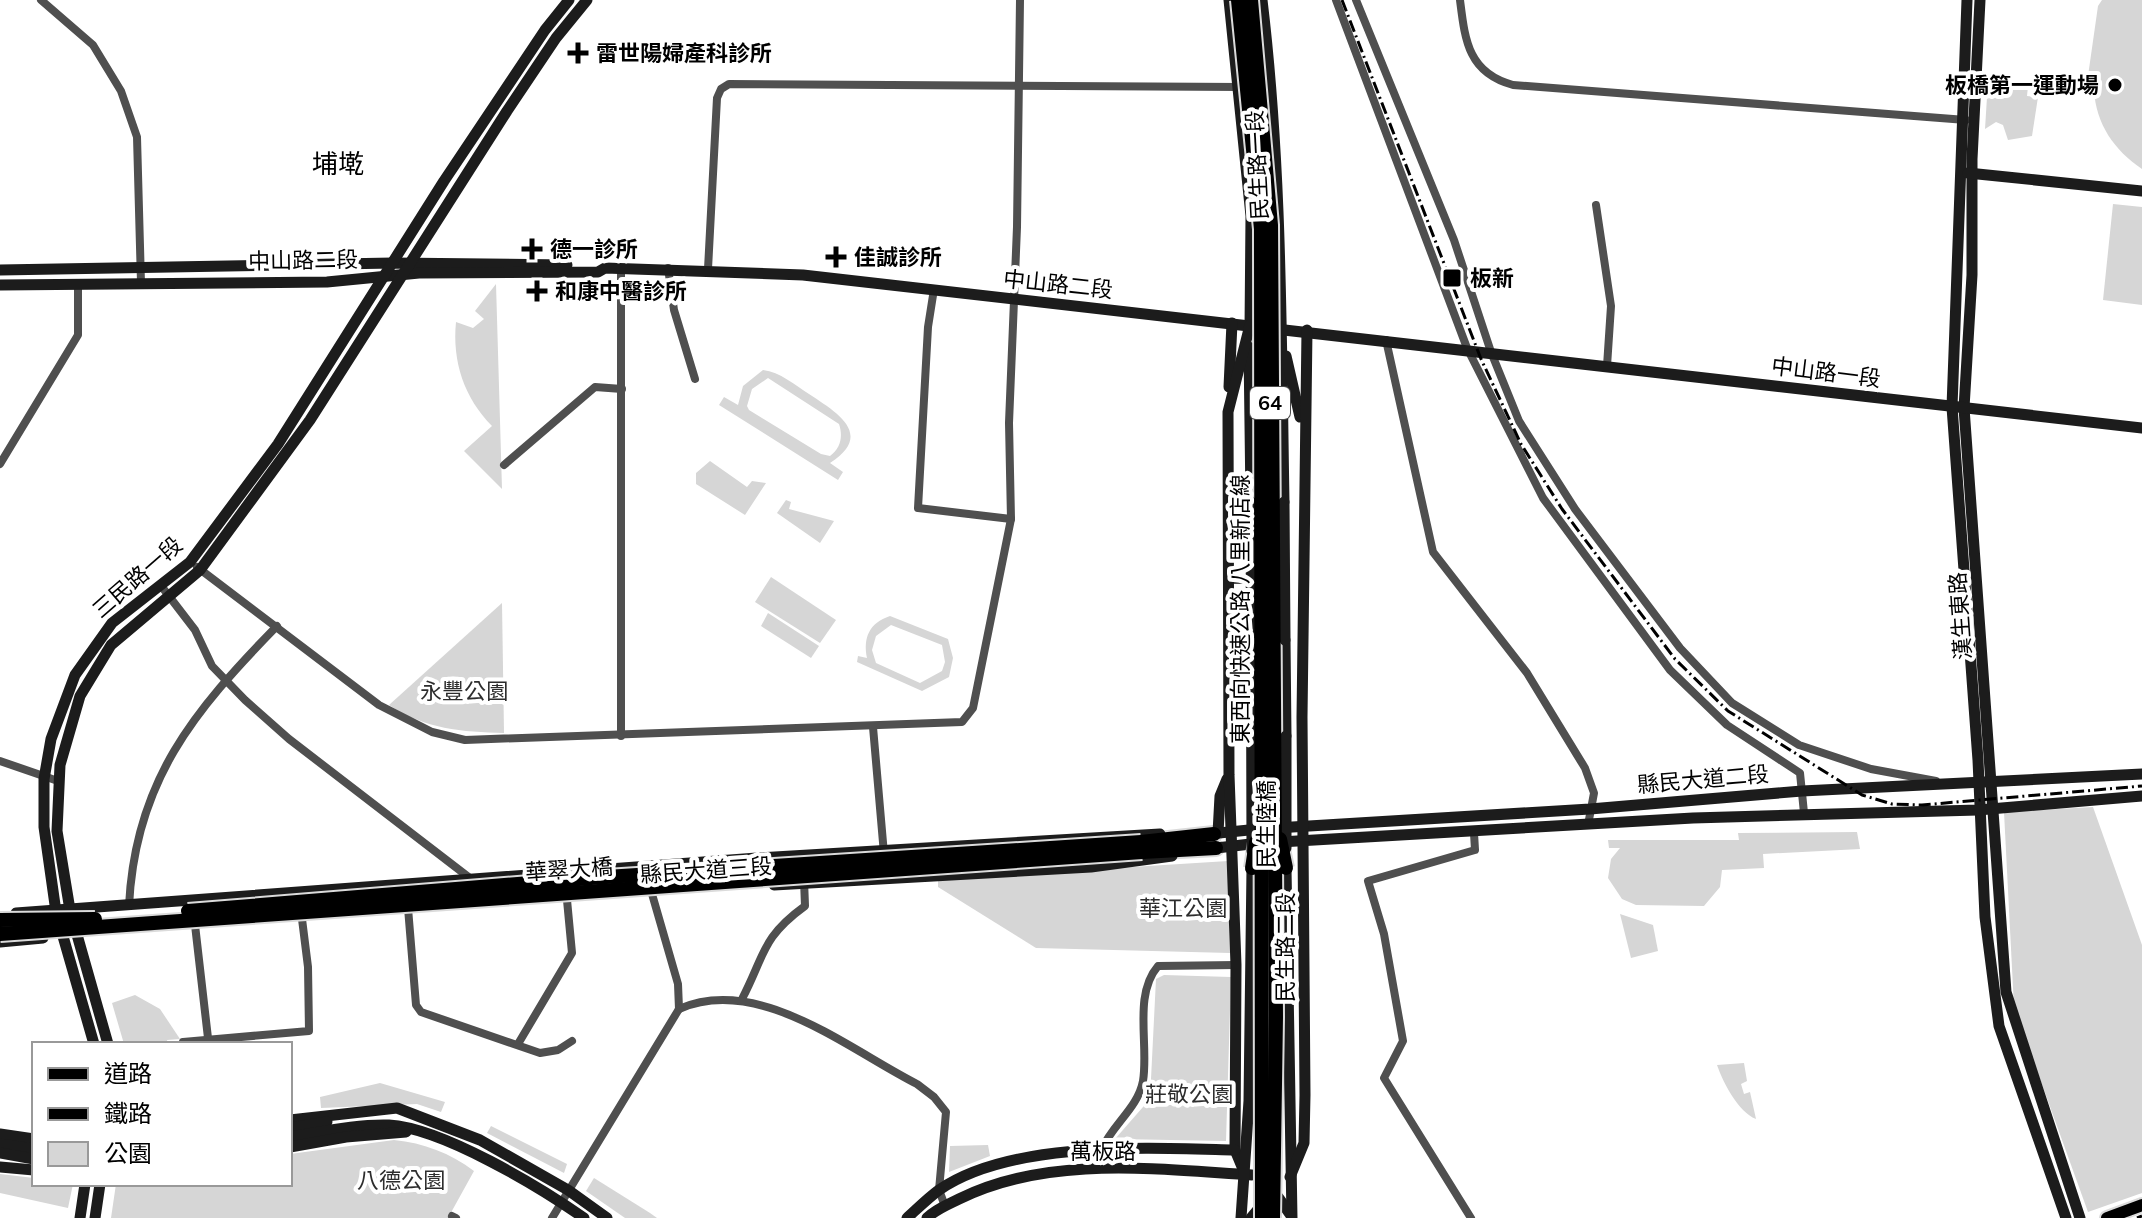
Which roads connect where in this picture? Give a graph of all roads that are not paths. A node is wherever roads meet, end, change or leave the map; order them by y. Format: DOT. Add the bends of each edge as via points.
graph roads {
  1 [pos="41,0"];
  2 [pos="569,0"];
  3 [pos="587,0"];
  4 [pos="1020,0"];
  5 [pos="1229,0"];
  6 [pos="1238,0"];
  7 [pos="1251,0"];
  8 [pos="1262,0"];
  9 [pos="1336,0"];
  10 [pos="1356,0"];
  11 [pos="1460,0"];
  12 [pos="1967,0"];
  13 [pos="1980,0"];
  14 [pos="1019,84"];
  15 [pos="1239,87"];
  16 [pos="1272,88"];
  17 [pos="1970,120"];
  18 [pos="1968,173"];
  19 [pos="2142,191"];
  20 [pos="1596,205"];
  21 [pos="393,263"];
  22 [pos="410,263"];
  23 [pos="141,266"];
  24 [pos="605,268"];
  25 [pos="621,268"];
  26 [pos="668,268"];
  27 [pos="708,269"];
  28 [pos="0,270"];
  29 [pos="402,275"];
  30 [pos="384,277"];
  31 [pos="78,283"];
  32 [pos="141,283"];
  33 [pos="0,285"];
  34 [pos="934,289"];
  35 [pos="1015,300"];
  36 [pos="1232,323"];
  37 [pos="1250,325"];
  38 [pos="1280,328"];
  39 [pos="1307,330"];
  40 [pos="1386,340"];
  41 [pos="1467,348"];
  42 [pos="1491,352"];
  43 [pos="1506,354"];
  44 [pos="1607,366"];
  45 [pos="695,379"];
  46 [pos="622,389"];
  47 [pos="1958,407"];
  48 [pos="1228,412"];
  49 [pos="2142,428"];
  50 [pos="1304,433"];
  51 [pos="0,464"];
  52 [pos="504,465"];
  53 [pos="1011,519"];
  54 [pos="190,562"];
  55 [pos="200,570"];
  56 [pos="1228,580"];
  57 [pos="1303,580"];
  58 [pos="162,587"];
  59 [pos="170,598"];
  60 [pos="277,626"];
  61 [pos="75,675"];
  62 [pos="225,679"];
  63 [pos="87,682"];
  64 [pos="873,727"];
  65 [pos="621,736"];
  66 [pos="0,761"];
  67 [pos="2142,774"];
  68 [pos="1229,775"];
  69 [pos="44,779"];
  70 [pos="58,781"];
  71 [pos="1991,783"];
  72 [pos="1956,784"];
  73 [pos="1976,784"];
  74 [pos="1802,791"];
  75 [pos="2142,796"];
  76 [pos="1268,805"];
  77 [pos="1590,809"];
  78 [pos="1992,809"];
  79 [pos="1978,810"];
  80 [pos="1804,813"];
  81 [pos="1305,825"];
  82 [pos="1588,825"];
  83 [pos="1233,829"];
  84 [pos="1269,829"];
  85 [pos="1474,833"];
  86 [pos="1216,838"];
  87 [pos="1305,840"];
  88 [pos="1269,842"];
  89 [pos="1234,846"];
  90 [pos="1141,847"];
  91 [pos="883,850"];
  92 [pos="801,855"];
  93 [pos="1252,868"];
  94 [pos="1286,868"];
  95 [pos="474,879"];
  96 [pos="885,879"];
  97 [pos="804,884"];
  98 [pos="652,894"];
  99 [pos="294,895"];
  100 [pos="567,900"];
  101 [pos="484,903"];
  102 [pos="129,906"];
  103 [pos="408,908"];
  104 [pos="0,914"];
  105 [pos="71,914"];
  106 [pos="57,915"];
  107 [pos="303,916"];
  108 [pos="0,920"];
  109 [pos="195,925"];
  110 [pos="0,926"];
  111 [pos="119,932"];
  112 [pos="0,934"];
  113 [pos="69,935"];
  114 [pos="0,942"];
  115 [pos="1236,965"];
  116 [pos="742,999"];
  117 [pos="679,1009"];
  118 [pos="208,1038"];
  119 [pos="572,1041"];
  120 [pos="94,1042"];
  121 [pos="108,1042"];
  122 [pos="183,1042"];
  123 [pos="518,1044"];
  124 [pos="416,1114"];
  125 [pos="292,1120"];
  126 [pos="292,1128"];
  127 [pos="414,1130"];
  128 [pos="0,1134"];
  129 [pos="292,1137"];
  130 [pos="32,1139"];
  131 [pos="0,1144"];
  132 [pos="292,1147"];
  133 [pos="32,1149"];
  134 [pos="1102,1149"];
  135 [pos="1241,1150"];
  136 [pos="0,1153"];
  137 [pos="1,1167"];
  138 [pos="32,1167"];
  139 [pos="32,1167"];
  140 [pos="1245,1174"];
  141 [pos="1290,1177"];
  142 [pos="85,1186"];
  143 [pos="100,1186"];
  144 [pos="568,1190"];
  145 [pos="939,1190"];
  146 [pos="561,1202"];
  147 [pos="2142,1205"];
  148 [pos="945,1206"];
  149 [pos="80,1218"];
  150 [pos="95,1218"];
  151 [pos="552,1218"];
  152 [pos="584,1218"];
  153 [pos="607,1218"];
  154 [pos="907,1218"];
  155 [pos="927,1218"];
  156 [pos="1241,1218"];
  157 [pos="1251,1218"];
  158 [pos="1262,1218"];
  159 [pos="1273,1218"];
  160 [pos="1291,1218"];
  161 [pos="1471,1218"];
  162 [pos="2066,1218"];
  163 [pos="2080,1218"];
  164 [pos="2107,1218"];
  1 -- 23 [label="street" via="93,45 121,91 137,137"];
  2 -- 21 [label="street, 三民路一段" via="540,36"];
  3 -- 22 [label="street, 三民路一段" via="556,38"];
  4 -- 14 [label="street"];
  5 -- 15 [label="street, 民生路一段"];
  6 -- 76 [label="highway, 東西向快速公路 八里新店線 / 64, bridge" via="1261,229"];
  7 -- 76 [label="highway, 東西向快速公路 八里新店線 / 64, bridge" via="1271,225"];
  8 -- 16 [label="street, 民生路一段"];
  9 -- 41 [label="street"];
  10 -- 42 [label="street" via="1454,240"];
  11 -- 17 [label="street" via="1471,58 1503,82"];
  12 -- 17 [label="street, 漢生東路"];
  13 -- 17 [label="street, 漢生東路"];
  14 -- 15 [label="street"];
  14 -- 27 [label="street" via="729,84 717,98"];
  14 -- 35 [label="street"];
  15 -- 16 [label="street"];
  15 -- 37 [label="street, 民生路一段" via="1251,216"];
  16 -- 38 [label="street, 民生路一段"];
  17 -- 18 [label="street, 漢生東路"];
  18 -- 19 [label="street"];
  18 -- 47 [label="street, 漢生東路"];
  20 -- 44 [label="street" via="1611,306"];
  21 -- 22 [label="street, 中山路二段"];
  21 -- 23 [label="street, 中山路二段"];
  21 -- 30 [label="street, 三民路一段"];
  22 -- 24 [label="street, 中山路二段"];
  22 -- 29 [label="street, 三民路一段"];
  23 -- 28 [label="street, 中山路二段"];
  23 -- 32 [label="street"];
  24 -- 25 [label="street, 中山路二段"];
  24 -- 29 [label="street, 中山路二段"];
  25 -- 26 [label="street, 中山路二段"];
  25 -- 46 [label="street"];
  26 -- 27 [label="street, 中山路二段"];
  26 -- 45 [label="street" via="674,310"];
  27 -- 34 [label="street, 中山路二段"];
  29 -- 30 [label="street, 中山路二段"];
  29 -- 55 [label="street, 三民路一段" via="310,420"];
  30 -- 32 [label="street, 中山路二段"];
  30 -- 54 [label="street, 三民路一段" via="278,444"];
  31 -- 32 [label="street, 中山路二段"];
  31 -- 33 [label="street, 中山路二段"];
  31 -- 51 [label="street" via="78,335"];
  34 -- 35 [label="street, 中山路二段"];
  34 -- 53 [label="street" via="918,508"];
  35 -- 36 [label="street, 中山路二段"];
  35 -- 53 [label="street"];
  36 -- 37 [label="street, 中山路二段"];
  36 -- 48 [label="street"];
  37 -- 38 [label="street, 中山路二段"];
  37 -- 48 [label="street"];
  37 -- 93 [label="street, 民生陸橋, bridge"];
  38 -- 39 [label="street, 中山路二段"];
  38 -- 50 [label="street, 民生路二段"];
  38 -- 94 [label="street, 民生陸橋, bridge"];
  39 -- 40 [label="street, 中山路二段"];
  39 -- 50 [label="street, 民生路二段"];
  40 -- 41 [label="street, 中山路二段"];
  40 -- 77 [label="street" via="1433,552 1546,703 1585,768 1594,793"];
  41 -- 42 [label="street, 中山路二段"];
  41 -- 74 [label="street" via="1543,498 1610,592 1701,702 1800,773"];
  42 -- 43 [label="street, 中山路二段"];
  42 -- 72 [label="street" via="1519,421 1575,509 1680,648 1732,703 1799,745 1871,769"];
  43 -- 44 [label="street, 中山路一段"];
  44 -- 47 [label="street, 中山路一段"];
  46 -- 52 [label="street" via="595,387"];
  46 -- 65 [label="street"];
  47 -- 49 [label="street, 中山路一段"];
  47 -- 71 [label="street, 漢生東路"];
  47 -- 73 [label="street, 漢生東路"];
  48 -- 56 [label="street"];
  50 -- 57 [label="street, 民生路二段"];
  53 -- 64 [label="street" via="967,718"];
  54 -- 55 [label="street"];
  54 -- 58 [label="street, 三民路一段"];
  55 -- 59 [label="street, 三民路一段"];
  55 -- 60 [label="street"];
  56 -- 57 [label="street"];
  56 -- 68 [label="street"];
  57 -- 81 [label="street, 民生路二段"];
  58 -- 59 [label="street"];
  58 -- 61 [label="street, 三民路一段" via="112,623"];
  59 -- 62 [label="street"];
  59 -- 63 [label="street, 三民路一段" via="111,645"];
  60 -- 62 [label="street"];
  60 -- 65 [label="street" via="379,705 432,732 493,741"];
  61 -- 63 [label="street"];
  61 -- 69 [label="street, 三民路一段" via="51,739"];
  62 -- 95 [label="street" via="289,739"];
  62 -- 102 [label="street" via="186,727 153,791"];
  63 -- 70 [label="street, 三民路一段" via="68,731"];
  64 -- 65 [label="street"];
  64 -- 91 [label="street"];
  66 -- 69 [label="street"];
  67 -- 71 [label="street, 縣民大道二段"];
  68 -- 83 [label="street"];
  68 -- 86 [label="street" via="1220,796"];
  69 -- 70 [label="street"];
  69 -- 106 [label="street, 三民路一段" via="46,854"];
  70 -- 105 [label="street, 三民路一段" via="57,831"];
  71 -- 73 [label="street, 縣民大道二段"];
  71 -- 78 [label="street, 漢生東路"];
  72 -- 73 [label="street, 縣民大道二段"];
  72 -- 74 [label="street, 縣民大道二段"];
  73 -- 79 [label="street, 漢生東路"];
  74 -- 77 [label="street, 縣民大道二段"];
  74 -- 80 [label="street"];
  75 -- 78 [label="street, 縣民大道二段"];
  76 -- 93 [label="highway, bridge"];
  76 -- 94 [label="highway, bridge"];
  76 -- 158 [label="highway, 東西向快速公路 八里新店線 / 64, bridge"];
  76 -- 159 [label="highway, 東西向快速公路 八里新店線 / 64, bridge" via="1276,1017"];
  77 -- 81 [label="street, 縣民大道二段"];
  77 -- 82 [label="street"];
  78 -- 79 [label="street, 縣民大道二段"];
  78 -- 163 [label="street, 漢生東路" via="2008,1004"];
  79 -- 80 [label="street, 縣民大道二段"];
  79 -- 162 [label="street, 漢生東路" via="1995,1014"];
  80 -- 82 [label="street, 縣民大道二段"];
  81 -- 84 [label="street, 縣民大道二段"];
  81 -- 87 [label="street, 民生路二段"];
  82 -- 85 [label="street, 縣民大道二段"];
  83 -- 84 [label="street, 縣民大道三段"];
  83 -- 86 [label="street, 縣民大道三段"];
  83 -- 89 [label="street"];
  85 -- 87 [label="street, 縣民大道二段"];
  85 -- 161 [label="street" via="1475,850 1368,881 1384,934 1403,1041 1384,1078"];
  86 -- 89 [label="street, 縣民大道三段"];
  86 -- 90 [label="highway"];
  86 -- 91 [label="street, 縣民大道三段" via="1079,837"];
  86 -- 96 [label="street, 縣民大道三段" via="1091,867"];
  87 -- 88 [label="street, 縣民大道二段"];
  87 -- 141 [label="street, 民生路二段" via="1304,1143"];
  88 -- 89 [label="street, 縣民大道三段"];
  89 -- 115 [label="street"];
  90 -- 108 [label="highway, 華翠大橋, bridge" via="591,878 95,919"];
  90 -- 112 [label="highway, 華翠大橋, bridge"];
  91 -- 92 [label="street, 縣民大道三段"];
  91 -- 96 [label="street"];
  92 -- 95 [label="street, 縣民大道三段"];
  92 -- 97 [label="street"];
  93 -- 135 [label="street, 民生陸橋" via="1251,1004"];
  94 -- 141 [label="street, 民生陸橋"];
  95 -- 99 [label="street, 縣民大道三段"];
  95 -- 101 [label="street"];
  96 -- 97 [label="street, 縣民大道三段"];
  97 -- 98 [label="street, 縣民大道三段"];
  97 -- 116 [label="street" via="805,906 768,940"];
  98 -- 100 [label="street, 縣民大道三段"];
  98 -- 117 [label="street" via="678,984"];
  99 -- 102 [label="street, 縣民大道三段"];
  99 -- 107 [label="street"];
  100 -- 101 [label="street, 縣民大道三段"];
  100 -- 123 [label="street" via="572,953"];
  101 -- 103 [label="street, 縣民大道三段"];
  102 -- 105 [label="street, 縣民大道三段"];
  102 -- 111 [label="street" via="128,928"];
  103 -- 107 [label="street, 縣民大道三段"];
  103 -- 123 [label="street" via="416,1005 421,1012"];
  104 -- 106 [label="street, 縣民大道三段"];
  105 -- 106 [label="street, 縣民大道三段"];
  105 -- 113 [label="street, 三民路一段"];
  106 -- 113 [label="street, 三民路一段"];
  107 -- 109 [label="street, 縣民大道三段"];
  107 -- 118 [label="street" via="309,1031"];
  109 -- 111 [label="street, 縣民大道三段"];
  109 -- 118 [label="street"];
  110 -- 113 [label="highway"];
  111 -- 113 [label="street, 縣民大道三段"];
  113 -- 114 [label="street, 縣民大道三段"];
  113 -- 120 [label="street"];
  113 -- 121 [label="street" via="100,1006"];
  115 -- 134 [label="street" via="1158,966 1150,975 1143,1081"];
  115 -- 135 [label="street"];
  116 -- 117 [label="street"];
  116 -- 145 [label="street" via="829,1036 934,1097 946,1112"];
  117 -- 144 [label="street"];
  118 -- 122 [label="street"];
  119 -- 123 [label="street" via="549,1053"];
  124 -- 125 [label="street" via="397,1108"];
  124 -- 126 [label="street"];
  124 -- 144 [label="street" via="480,1140"];
  127 -- 129 [label="street" via="386,1125"];
  127 -- 132 [label="street"];
  127 -- 146 [label="street" via="485,1158"];
  128 -- 130 [label="street"];
  131 -- 133 [label="street"];
  134 -- 135 [label="street, 萬板路"];
  134 -- 145 [label="street, 萬板路" via="993,1166"];
  135 -- 140 [label="street"];
  136 -- 138 [label="street"];
  137 -- 139 [label="street"];
  140 -- 141 [label="street, 萬板路"];
  140 -- 148 [label="street, 萬板路" via="1045,1172 1006,1180"];
  140 -- 156 [label="street"];
  141 -- 160 [label="street, 民生路二段"];
  142 -- 149 [label="street"];
  143 -- 150 [label="street"];
  144 -- 146 [label="street"];
  144 -- 153 [label="street"];
  145 -- 148 [label="street"];
  145 -- 154 [label="street, 萬板路"];
  146 -- 151 [label="street"];
  146 -- 152 [label="street"];
  147 -- 164 [label="main road"];
  148 -- 155 [label="street, 萬板路"];
  157 -- 160 [label="street" via="1270,1195 1283,1202"];
}
